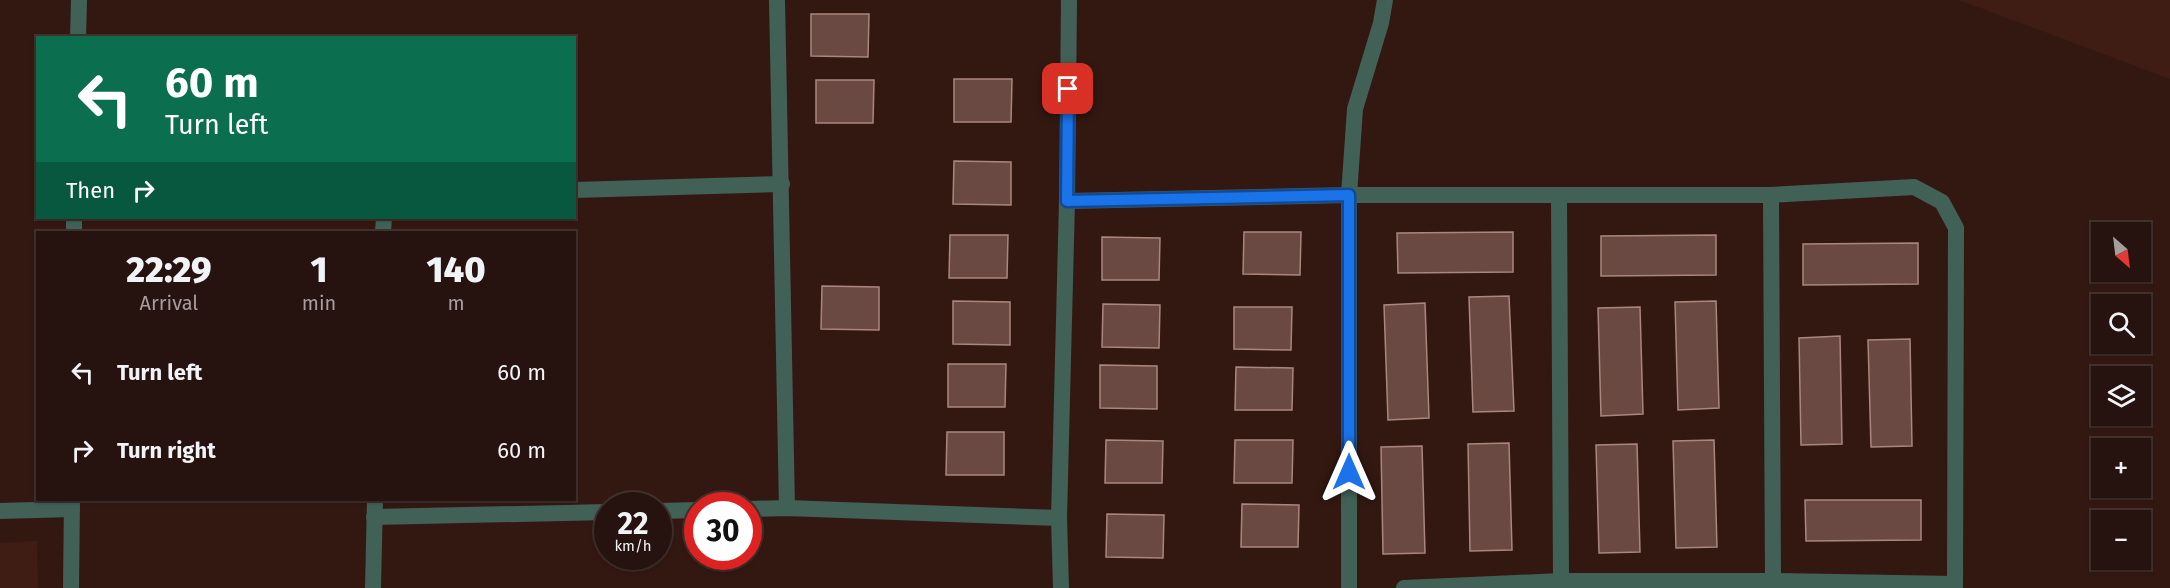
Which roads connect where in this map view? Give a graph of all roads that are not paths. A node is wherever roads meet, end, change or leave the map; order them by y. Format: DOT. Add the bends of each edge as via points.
graph roads {
  1 [pos="79,0"];
  2 [pos="777,0"];
  3 [pos="1069,0"];
  4 [pos="1385,0"];
  5 [pos="78,36"];
  6 [pos="782,184"];
  7 [pos="576,190"];
  8 [pos="1349,195"];
  9 [pos="1771,195"];
  10 [pos="1559,196"];
  11 [pos="1067,201"];
  12 [pos="375,501"];
  13 [pos="72,504"];
  14 [pos="787,508"];
  15 [pos="762,509"];
  16 [pos="0,511"];
  17 [pos="594,512"];
  18 [pos="374,517"];
  19 [pos="1059,518"];
  20 [pos="1561,581"];
  21 [pos="1773,581"];
  22 [pos="1955,586"];
  23 [pos="71,588"];
  24 [pos="373,588"];
  25 [pos="1061,588"];
  26 [pos="1348,588"];
  27 [pos="1404,588"];
  1 -- 5 [label="street"];
  2 -- 6 [label="street"];
  3 -- 11 [label="street"];
  4 -- 8 [label="street" via="1355,109"];
  6 -- 7 [label="street"];
  6 -- 14 [label="street"];
  8 -- 10 [label="street"];
  8 -- 11 [label="street"];
  8 -- 26 [label="street"];
  9 -- 10 [label="street"];
  9 -- 21 [label="street"];
  9 -- 22 [label="street" via="1914,187 1942,202 1956,228"];
  10 -- 20 [label="street"];
  11 -- 19 [label="street"];
  12 -- 18 [label="street"];
  13 -- 16 [label="street"];
  13 -- 23 [label="street"];
  14 -- 15 [label="street"];
  14 -- 19 [label="street"];
  17 -- 18 [label="street"];
  18 -- 24 [label="street"];
  19 -- 25 [label="street"];
  20 -- 21 [label="street"];
  20 -- 27 [label="street"];
  21 -- 22 [label="street"];
}
